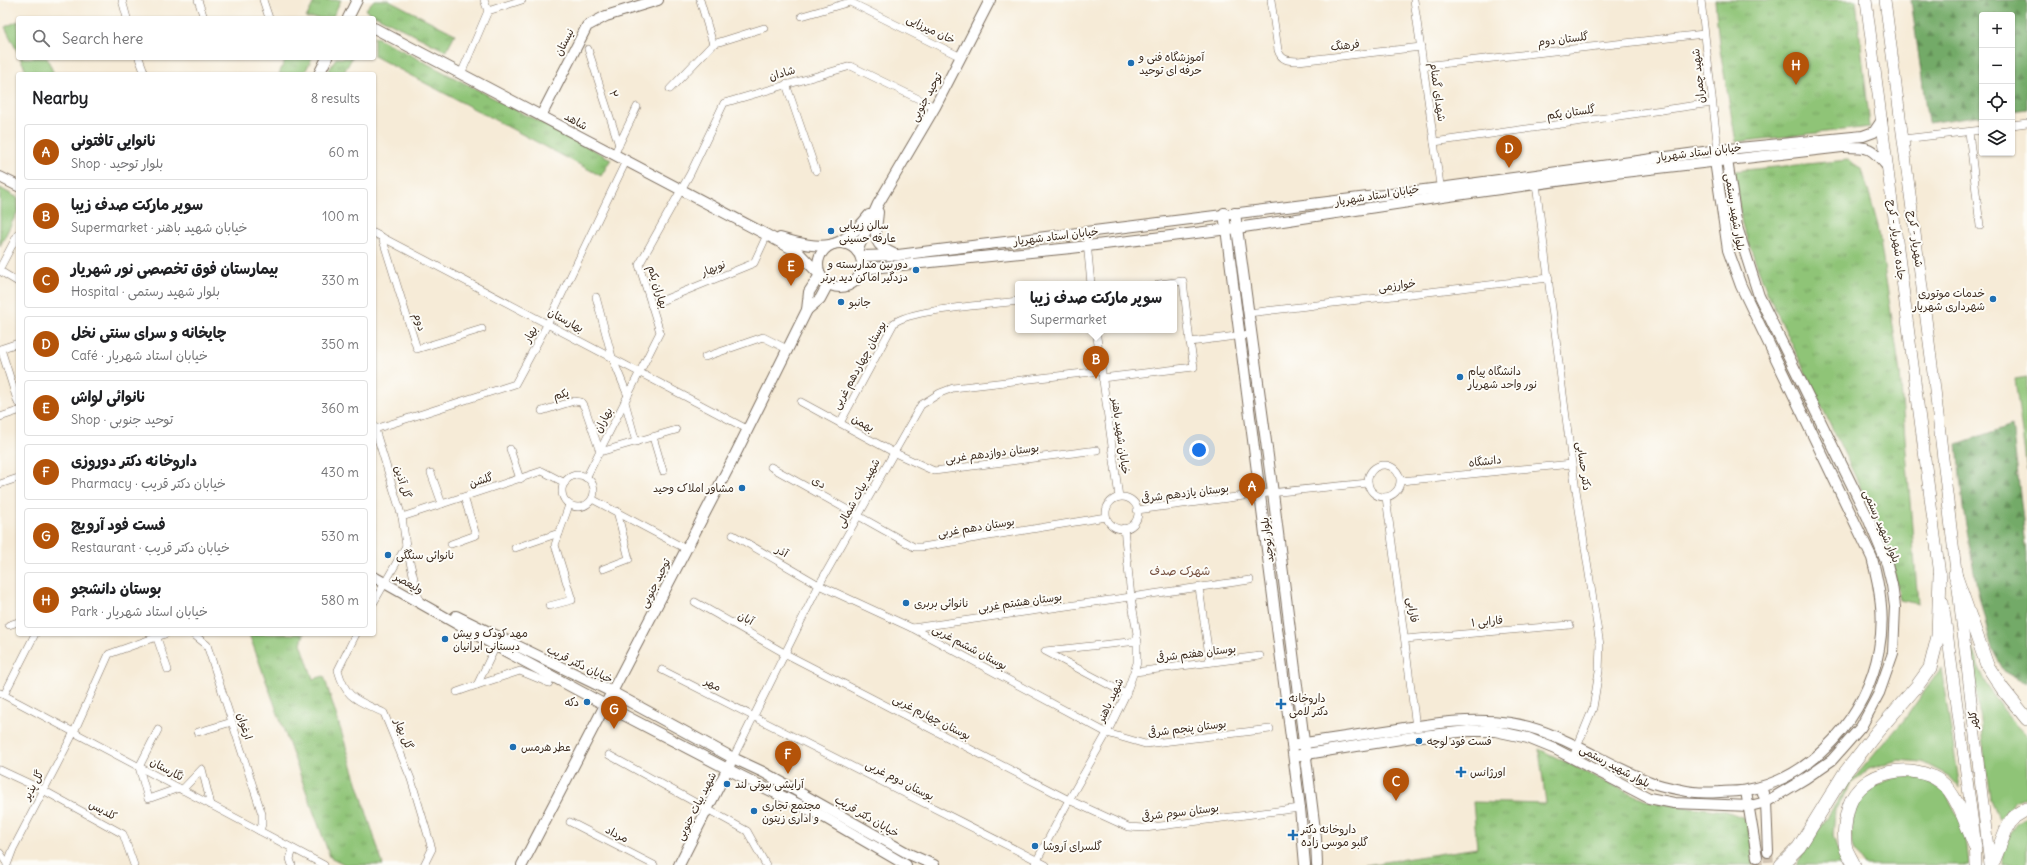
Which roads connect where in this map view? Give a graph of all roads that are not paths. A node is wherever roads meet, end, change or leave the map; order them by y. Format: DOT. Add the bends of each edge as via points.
graph roads {
  1 [pos="122,0"];
  2 [pos="198,0"];
  3 [pos="263,0"];
  4 [pos="357,0"];
  5 [pos="484,0"];
  6 [pos="522,0"];
  7 [pos="658,0"];
  8 [pos="700,0"];
  9 [pos="990,0"];
  10 [pos="1271,0"];
  11 [pos="1414,0"];
  12 [pos="1701,0"];
  13 [pos="1866,0"];
  14 [pos="1885,0"];
  15 [pos="488,11"];
  16 [pos="126,16"];
  17 [pos="203,16"];
  18 [pos="268,16"];
  19 [pos="351,16"];
  20 [pos="802,16"];
  21 [pos="764,28"];
  22 [pos="376,29"];
  23 [pos="1704,34"];
  24 [pos="714,44"];
  25 [pos="1421,47"];
  26 [pos="588,49"];
  27 [pos="961,57"];
  28 [pos="140,60"];
  29 [pos="326,60"];
  30 [pos="1424,66"];
  31 [pos="144,72"];
  32 [pos="320,72"];
  33 [pos="461,74"];
  34 [pos="786,84"];
  35 [pos="670,90"];
  36 [pos="1712,103"];
  37 [pos="636,107"];
  38 [pos="935,107"];
  39 [pos="541,116"];
  40 [pos="1882,120"];
  41 [pos="2027,123"];
  42 [pos="2015,125"];
  43 [pos="1979,130"];
  44 [pos="1969,132"];
  45 [pos="1903,138"];
  46 [pos="1434,142"];
  47 [pos="619,145"];
  48 [pos="1718,150"];
  49 [pos="614,155"];
  50 [pos="1727,160"];
  51 [pos="626,161"];
  52 [pos="1715,161"];
  53 [pos="1887,166"];
  54 [pos="816,171"];
  55 [pos="0,177"];
  56 [pos="1536,184"];
  57 [pos="16,185"];
  58 [pos="680,190"];
  59 [pos="1441,192"];
  60 [pos="878,204"];
  61 [pos="1224,213"];
  62 [pos="1235,213"];
  63 [pos="1980,226"];
  64 [pos="1237,228"];
  65 [pos="1103,229"];
  66 [pos="1226,229"];
  67 [pos="1086,232"];
  68 [pos="1070,233"];
  69 [pos="376,234"];
  70 [pos="767,235"];
  71 [pos="382,237"];
  72 [pos="16,238"];
  73 [pos="836,243"];
  74 [pos="1104,243"];
  75 [pos="1087,246"];
  76 [pos="1067,248"];
  77 [pos="859,253"];
  78 [pos="898,255"];
  79 [pos="0,269"];
  80 [pos="862,269"];
  81 [pos="820,275"];
  82 [pos="1549,278"];
  83 [pos="16,281"];
  84 [pos="1091,281"];
  85 [pos="1177,282"];
  86 [pos="828,284"];
  87 [pos="596,297"];
  88 [pos="1015,301"];
  89 [pos="651,305"];
  90 [pos="807,310"];
  91 [pos="1248,313"];
  92 [pos="548,323"];
  93 [pos="482,329"];
  94 [pos="1096,333"];
  95 [pos="1251,334"];
  96 [pos="1240,335"];
  97 [pos="1190,342"];
  98 [pos="16,344"];
  99 [pos="0,349"];
  100 [pos="788,349"];
  101 [pos="612,357"];
  102 [pos="705,357"];
  103 [pos="640,372"];
  104 [pos="1101,375"];
  105 [pos="16,397"];
  106 [pos="626,399"];
  107 [pos="801,402"];
  108 [pos="542,411"];
  109 [pos="16,412"];
  110 [pos="0,417"];
  111 [pos="840,423"];
  112 [pos="376,427"];
  113 [pos="748,429"];
  114 [pos="676,430"];
  115 [pos="376,434"];
  116 [pos="653,437"];
  117 [pos="636,442"];
  118 [pos="510,449"];
  119 [pos="1097,450"];
  120 [pos="600,452"];
  121 [pos="893,452"];
  122 [pos="1572,464"];
  123 [pos="771,467"];
  124 [pos="663,471"];
  125 [pos="431,474"];
  126 [pos="586,478"];
  127 [pos="16,479"];
  128 [pos="520,479"];
  129 [pos="1400,481"];
  130 [pos="565,483"];
  131 [pos="1368,483"];
  132 [pos="0,484"];
  133 [pos="1273,493"];
  134 [pos="1260,494"];
  135 [pos="464,497"];
  136 [pos="1119,497"];
  137 [pos="1386,497"];
  138 [pos="592,499"];
  139 [pos="442,504"];
  140 [pos="569,505"];
  141 [pos="1137,510"];
  142 [pos="617,512"];
  143 [pos="857,515"];
  144 [pos="402,517"];
  145 [pos="1106,517"];
  146 [pos="1124,528"];
  147 [pos="559,533"];
  148 [pos="733,535"];
  149 [pos="451,544"];
  150 [pos="406,546"];
  151 [pos="515,548"];
  152 [pos="686,548"];
  153 [pos="603,569"];
  154 [pos="1955,574"];
  155 [pos="1940,575"];
  156 [pos="376,578"];
  157 [pos="1250,580"];
  158 [pos="385,583"];
  159 [pos="819,585"];
  160 [pos="1199,588"];
  161 [pos="376,593"];
  162 [pos="1131,597"];
  163 [pos="695,602"];
  164 [pos="420,603"];
  165 [pos="549,606"];
  166 [pos="433,609"];
  167 [pos="16,622"];
  168 [pos="8,624"];
  169 [pos="1570,626"];
  170 [pos="912,628"];
  171 [pos="34,636"];
  172 [pos="160,636"];
  173 [pos="196,636"];
  174 [pos="355,636"];
  175 [pos="156,638"];
  176 [pos="1406,639"];
  177 [pos="1138,641"];
  178 [pos="496,646"];
  179 [pos="786,654"];
  180 [pos="1260,656"];
  181 [pos="1210,662"];
  182 [pos="168,670"];
  183 [pos="662,670"];
  184 [pos="1134,672"];
  185 [pos="549,683"];
  186 [pos="477,685"];
  187 [pos="457,692"];
  188 [pos="612,692"];
  189 [pos="2,694"];
  190 [pos="1126,694"];
  191 [pos="605,704"];
  192 [pos="754,718"];
  193 [pos="2027,719"];
  194 [pos="232,722"];
  195 [pos="1416,726"];
  196 [pos="1270,729"];
  197 [pos="158,730"];
  198 [pos="74,732"];
  199 [pos="198,732"];
  200 [pos="1107,733"];
  201 [pos="1318,742"];
  202 [pos="1303,743"];
  203 [pos="1292,745"];
  204 [pos="1577,746"];
  205 [pos="1321,753"];
  206 [pos="609,755"];
  207 [pos="1305,755"];
  208 [pos="1294,756"];
  209 [pos="1573,757"];
  210 [pos="733,758"];
  211 [pos="139,767"];
  212 [pos="728,769"];
  213 [pos="0,770"];
  214 [pos="1761,787"];
  215 [pos="180,789"];
  216 [pos="42,790"];
  217 [pos="1746,790"];
  218 [pos="1068,800"];
  219 [pos="1766,802"];
  220 [pos="211,805"];
  221 [pos="1750,806"];
  222 [pos="1300,808"];
  223 [pos="707,809"];
  224 [pos="2027,809"];
  225 [pos="570,822"];
  226 [pos="260,831"];
  227 [pos="1975,846"];
  228 [pos="293,849"];
  229 [pos="1768,852"];
  230 [pos="0,853"];
  231 [pos="1757,857"];
  232 [pos="1036,863"];
  233 [pos="6,864"];
  234 [pos="134,865"];
  235 [pos="292,865"];
  236 [pos="324,865"];
  237 [pos="424,865"];
  238 [pos="522,865"];
  239 [pos="654,865"];
  240 [pos="679,865"];
  241 [pos="766,865"];
  242 [pos="906,865"];
  243 [pos="934,865"];
  244 [pos="1046,865"];
  245 [pos="1305,865"];
  246 [pos="1317,865"];
  247 [pos="1781,865"];
  248 [pos="1854,865"];
  249 [pos="1976,865"];
  250 [pos="1991,865"];
  1 -- 16 [label="street"];
  2 -- 17 [label="street"];
  3 -- 18 [label="street"];
  4 -- 19 [label="main road"];
  5 -- 15 [label="street"];
  6 -- 15 [label="street"];
  7 -- 39 [label="main road, نيستان" via="606,16 587,26"];
  8 -- 24 [label="street"];
  9 -- 27 [label="main road, توحید جنوبی"];
  10 -- 25 [label="street, فرهنگ" via="1279,55 1284,59 1298,61"];
  11 -- 25 [label="street, شهدای گمنام"];
  12 -- 23 [label="street, شهید چمران"];
  13 -- 40 [label="main road, جاده شهریار - کرج"];
  14 -- 45 [label="main road, شهریار - کرج"];
  15 -- 33 [label="street"];
  20 -- 27 [label="street, خان میرزایی" via="850,2"];
  21 -- 24 [label="street"];
  22 -- 33 [label="main road, شاهد"];
  23 -- 30 [label="street, گلستان دوم"];
  23 -- 36 [label="street, شهید چمران"];
  24 -- 35 [label="street"];
  25 -- 30 [label="street, شهدای گمنام"];
  26 -- 47 [label="street, ۲"];
  27 -- 38 [label="main road, توحید جنوبی"];
  28 -- 31 [label="street"];
  29 -- 32 [label="main road"];
  30 -- 46 [label="street, شهدای گمنام"];
  33 -- 39 [label="main road, شاهد"];
  34 -- 38 [label="street, شادان" via="851,66"];
  34 -- 54 [label="street"];
  34 -- 58 [label="street, شادان" via="724,103"];
  36 -- 46 [label="street, گلستان یکم"];
  36 -- 48 [label="street, شهید چمران"];
  37 -- 47 [label="street"];
  38 -- 60 [label="main road, توحید جنوبی"];
  39 -- 49 [label="main road, شاهد"];
  40 -- 48 [label="main road, خیابان استاد شهریار" via="1874,132 1863,136"];
  40 -- 53 [label="main road, جاده شهریار - کرج"];
  41 -- 42 [label="street"];
  43 -- 44 [label="street"];
  44 -- 45 [label="street"];
  44 -- 63 [label="street"];
  45 -- 154 [label="main road, شهریار - کرج" via="1934,381"];
  46 -- 59 [label="street, شهدای گمنام"];
  47 -- 49 [label="street"];
  48 -- 50 [label="main road"];
  48 -- 52 [label="main road"];
  48 -- 59 [label="main road, خیابان استاد شهریار"];
  49 -- 51 [label="main road, شاهد"];
  50 -- 52 [label="main road, خیابان استاد شهریار"];
  50 -- 53 [label="main road, خیابان استاد شهریار" via="1842,147 1865,147 1874,151"];
  50 -- 219 [label="main road, بلوار شهید رستمی" via="1737,227 1759,296 1868,518 1887,564 1895,607 1893,653 1879,693 1861,727 1832,760"];
  51 -- 58 [label="main road, شاهد"];
  51 -- 92 [label="street, بهار"];
  52 -- 56 [label="main road, خیابان استاد شهریار"];
  52 -- 214 [label="main road, بلوار شهید رستمی" via="1728,250 1738,279 1872,558 1881,605 1882,623 1877,660 1861,700 1846,726 1820,754 1792,773"];
  53 -- 155 [label="main road, جاده شهریار - کرج"];
  55 -- 57 [label="main road"];
  56 -- 59 [label="main road, خیابان استاد شهریار"];
  56 -- 82 [label="street, دکتر حسابی"];
  58 -- 70 [label="main road, شاهد"];
  58 -- 89 [label="street, بهاران یکم" via="639,265"];
  59 -- 62 [label="main road, خیابان استاد شهریار"];
  59 -- 64 [label="main road, خیابان استاد شهریار"];
  60 -- 73 [label="main road, توحید جنوبی" via="854,233"];
  60 -- 77 [label="main road, توحید جنوبی"];
  60 -- 78 [label="main road" via="878,245"];
  61 -- 62 [label="main road, خیابان استاد شهریار"];
  61 -- 65 [label="main road, خیابان استاد شهریار"];
  61 -- 66 [label="main road, بلوار توحید"];
  62 -- 64 [label="main road, بلوار توحید"];
  64 -- 66 [label="main road, خیابان استاد شهریار"];
  64 -- 91 [label="main road, بلوار توحید"];
  65 -- 67 [label="main road, خیابان استاد شهریار"];
  65 -- 74 [label="main road" via="1096,234 1097,239"];
  66 -- 74 [label="main road, خیابان استاد شهریار"];
  66 -- 96 [label="main road, بلوار توحید"];
  67 -- 68 [label="main road, خیابان استاد شهریار"];
  67 -- 75 [label="street"];
  68 -- 76 [label="main road" via="1076,235 1077,243"];
  68 -- 78 [label="main road, خیابان استاد شهریار"];
  69 -- 71 [label="street, بهارستان"];
  70 -- 73 [label="main road" via="818,247"];
  70 -- 81 [label="main road" via="798,252"];
  70 -- 89 [label="street, نوبهار" via="754,263"];
  71 -- 92 [label="street, بهارستان"];
  71 -- 93 [label="street, دوم" via="417,349"];
  72 -- 79 [label="street"];
  73 -- 77 [label="main road" via="853,246"];
  73 -- 81 [label="main road" via="821,253 818,260"];
  74 -- 75 [label="main road, خیابان استاد شهریار"];
  75 -- 76 [label="main road, خیابان استاد شهریار"];
  75 -- 84 [label="street"];
  76 -- 80 [label="main road, خیابان استاد شهریار"];
  77 -- 78 [label="main road, خیابان استاد شهریار"];
  77 -- 80 [label="main road"];
  79 -- 83 [label="street"];
  80 -- 86 [label="main road" via="860,276 849,286"];
  81 -- 86 [label="main road"];
  81 -- 90 [label="main road, توحید جنوبی" via="810,292"];
  82 -- 91 [label="street, خوارزمی"];
  82 -- 122 [label="street, دکتر حسابی"];
  85 -- 97 [label="street" via="1183,281"];
  86 -- 90 [label="main road, توحید جنوبی" via="820,299"];
  87 -- 101 [label="street"];
  88 -- 111 [label="street, بوستان چهاردهم غربی" via="925,312 897,320"];
  89 -- 103 [label="street, بهاران یکم" via="660,332"];
  90 -- 100 [label="main road, توحید جنوبی"];
  91 -- 95 [label="main road, بلوار توحید"];
  92 -- 101 [label="street, بهارستان"];
  92 -- 112 [label="street, بهار" via="515,384"];
  94 -- 104 [label="street, خیابان شهید باهنر"];
  95 -- 96 [label="street"];
  95 -- 133 [label="main road, بلوار توحید"];
  96 -- 97 [label="street"];
  96 -- 134 [label="main road, بلوار توحید"];
  97 -- 104 [label="street, شهید بیات شمالی" via="1194,367"];
  98 -- 99 [label="street"];
  99 -- 105 [label="street"];
  100 -- 102 [label="street" via="762,337"];
  100 -- 113 [label="main road, توحید جنوبی"];
  101 -- 103 [label="street, بهارستان"];
  101 -- 106 [label="street"];
  103 -- 106 [label="street, بهاران"];
  103 -- 113 [label="street, بهارستان"];
  104 -- 121 [label="street, شهید بیات شمالی" via="945,390 917,410"];
  104 -- 136 [label="street, خیابان شهید باهنر"];
  106 -- 117 [label="street"];
  106 -- 120 [label="street, بهاران"];
  107 -- 111 [label="street, بهمن"];
  108 -- 120 [label="street, یکم" via="574,401 581,402"];
  109 -- 110 [label="street"];
  111 -- 121 [label="street, بهمن"];
  113 -- 152 [label="main road, توحید جنوبی"];
  114 -- 116 [label="street"];
  115 -- 144 [label="street, گل آذین"];
  116 -- 117 [label="street"];
  116 -- 124 [label="street"];
  117 -- 120 [label="street"];
  118 -- 128 [label="street"];
  119 -- 121 [label="street, بوستان دوازدهم غربی" via="938,471"];
  120 -- 126 [label="street, بهاران"];
  121 -- 143 [label="street, شهید بیات شمالی"];
  122 -- 129 [label="street, دانشگاه"];
  122 -- 204 [label="street, دکتر حسابی" via="1600,645 1593,708"];
  123 -- 143 [label="street, دی"];
  125 -- 139 [label="street"];
  126 -- 130 [label="street" via="574,476"];
  126 -- 138 [label="street" via="594,488"];
  127 -- 132 [label="street"];
  128 -- 130 [label="street, گلشن" via="542,471"];
  128 -- 135 [label="street, گلشن"];
  129 -- 131 [label="street" via="1397,471 1383,464 1370,473"];
  129 -- 137 [label="street" via="1398,490"];
  130 -- 140 [label="street" via="563,496"];
  131 -- 133 [label="street"];
  131 -- 137 [label="street" via="1376,495"];
  133 -- 134 [label="street, بوستان یازدهم شرقی"];
  133 -- 202 [label="main road, بلوار توحید"];
  134 -- 141 [label="street, بوستان یازدهم شرقی"];
  134 -- 203 [label="main road, بلوار توحید"];
  135 -- 139 [label="street, گلشن"];
  135 -- 149 [label="street" via="476,535"];
  136 -- 141 [label="street" via="1133,502"];
  136 -- 145 [label="street" via="1107,506"];
  137 -- 176 [label="street, فارابی"];
  138 -- 140 [label="street" via="585,506"];
  138 -- 142 [label="street"];
  139 -- 144 [label="street, گلشن"];
  140 -- 147 [label="street"];
  141 -- 146 [label="street" via="1136,520"];
  142 -- 152 [label="street"];
  142 -- 153 [label="street" via="629,560"];
  143 -- 145 [label="street, بوستان دهم غربی" via="918,548"];
  143 -- 159 [label="street, شهید بیات شمالی"];
  144 -- 150 [label="street, گل آذین"];
  145 -- 146 [label="street" via="1111,524"];
  146 -- 162 [label="street, شهید باهنر"];
  147 -- 151 [label="street"];
  147 -- 165 [label="street" via="554,545 572,600"];
  148 -- 159 [label="street, آذر"];
  150 -- 158 [label="street"];
  150 -- 164 [label="street, گل آذین"];
  152 -- 188 [label="main road, توحید جنوبی"];
  154 -- 193 [label="highway" via="1987,665"];
  154 -- 250 [label="main road, کلهر"];
  155 -- 227 [label="main road, کلهر"];
  155 -- 247 [label="highway" via="1938,636 1930,668 1918,686 1844,774 1799,847"];
  156 -- 158 [label="main road, ولیعصر"];
  157 -- 160 [label="street, بوستان هشتم غربی"];
  158 -- 161 [label="street"];
  158 -- 164 [label="main road, ولیعصر"];
  159 -- 170 [label="street, بوستان ششم غربی"];
  159 -- 179 [label="street, شهید بیات شمالی"];
  160 -- 162 [label="street, بوستان هشتم غربی"];
  160 -- 181 [label="street"];
  162 -- 170 [label="street, بوستان هشتم غربی"];
  162 -- 177 [label="street, شهید باهنر"];
  163 -- 179 [label="street, آبان"];
  164 -- 166 [label="main road, ولیعصر"];
  166 -- 178 [label="main road, خیابان دکتر قریب"];
  166 -- 188 [label="main road, خیابان دکتر قریب" via="457,616"];
  167 -- 168 [label="street"];
  169 -- 176 [label="street, فارابی ۱"];
  170 -- 200 [label="street, بوستان ششم غربی"];
  171 -- 189 [label="street"];
  172 -- 175 [label="street"];
  173 -- 194 [label="street, ارغوان" via="207,645"];
  174 -- 237 [label="street, گل بهار" via="338,670 340,679 349,695 384,713 411,779 432,849"];
  175 -- 182 [label="street"];
  175 -- 198 [label="street" via="109,654"];
  176 -- 195 [label="street, فارابی"];
  177 -- 184 [label="street, شهید باهنر"];
  177 -- 190 [label="street" via="1045,651"];
  178 -- 186 [label="street"];
  178 -- 191 [label="main road, خیابان دکتر قریب"];
  179 -- 192 [label="street, شهید بیات شمالی"];
  179 -- 218 [label="street, بوستان چهارم غربی"];
  180 -- 181 [label="street, بوستان هفتم شرقی"];
  181 -- 184 [label="street, بوستان هفتم شرقی"];
  183 -- 192 [label="street, مهر"];
  184 -- 190 [label="street, شهید باهنر"];
  185 -- 186 [label="street" via="520,671"];
  186 -- 187 [label="street"];
  188 -- 191 [label="main road, توحید جنوبی"];
  188 -- 210 [label="main road, خیابان دکتر قریب"];
  189 -- 198 [label="street, نگارستان"];
  190 -- 200 [label="street, شهید باهنر"];
  191 -- 212 [label="main road, خیابان دکتر قریب"];
  191 -- 238 [label="main road, توحید جنوبی"];
  192 -- 210 [label="street, شهید بیات شمالی"];
  192 -- 232 [label="street, بوستان دوم غربی"];
  194 -- 199 [label="street"];
  194 -- 226 [label="street, ارغوان" via="262,814"];
  195 -- 201 [label="main road, بلوار شهید رستمی"];
  195 -- 204 [label="main road, بلوار شهید رستمی" via="1476,721 1511,723 1550,734"];
  196 -- 200 [label="street, بوستان پنجم شرقی" via="1144,744"];
  197 -- 211 [label="street"];
  198 -- 211 [label="street, نگارستان"];
  198 -- 216 [label="street, گل پذیر"];
  200 -- 218 [label="street, شهید باهنر"];
  201 -- 202 [label="main road, بلوار شهید رستمی"];
  201 -- 205 [label="main road" via="1314,747"];
  202 -- 203 [label="main road, بلوار شهید رستمی"];
  202 -- 207 [label="main road, بلوار توحید"];
  203 -- 208 [label="main road, بلوار توحید"];
  204 -- 209 [label="street, دکتر حسابی"];
  204 -- 217 [label="main road, بلوار شهید رستمی" via="1649,782 1684,791 1708,793"];
  205 -- 207 [label="main road, بلوار شهید رستمی"];
  205 -- 209 [label="main road, بلوار شهید رستمی" via="1413,737 1495,731 1528,738"];
  206 -- 223 [label="street"];
  207 -- 208 [label="main road, بلوار شهید رستمی"];
  207 -- 246 [label="main road, بلوار توحید"];
  208 -- 222 [label="main road, بلوار توحید"];
  209 -- 221 [label="main road, بلوار شهید رستمی" via="1649,798 1674,804"];
  210 -- 212 [label="main road, شهید بیات جنوبی"];
  210 -- 243 [label="main road, خیابان دکتر قریب" via="763,772 909,854"];
  211 -- 215 [label="street, نگارستان"];
  211 -- 215 [label="street" via="148,799"];
  212 -- 223 [label="main road, شهید بیات جنوبی"];
  212 -- 242 [label="main road, خیابان دکتر قریب" via="822,816"];
  213 -- 216 [label="street, کلدیس"];
  214 -- 217 [label="main road, بلوار شهید رستمی"];
  214 -- 219 [label="main road"];
  215 -- 220 [label="street, نگارستان"];
  215 -- 220 [label="street" via="202,769"];
  216 -- 233 [label="street, گل پذیر"];
  216 -- 234 [label="street, کلدیس" via="122,834"];
  217 -- 221 [label="main road"];
  218 -- 222 [label="street, بوستان سوم شرقی" via="1128,827 1137,828"];
  218 -- 232 [label="street, شهید باهنر"];
  219 -- 221 [label="main road, بلوار شهید رستمی"];
  219 -- 229 [label="main road"];
  220 -- 226 [label="street, نگارستان"];
  221 -- 231 [label="main road"];
  222 -- 245 [label="main road, بلوار توحید"];
  223 -- 240 [label="main road, شهید بیات جنوبی"];
  223 -- 241 [label="street" via="747,831"];
  224 -- 250 [label="highway" via="2014,816"];
  225 -- 239 [label="street, مرداد"];
  226 -- 228 [label="street, نگارستان"];
  227 -- 248 [label="highway" via="1952,794 1942,782 1926,773 1906,770 1886,772 1858,791 1849,806 1845,828 1846,848"];
  227 -- 249 [label="main road, کلهر"];
  228 -- 235 [label="street" via="290,859"];
  228 -- 236 [label="street, نگارستان"];
  230 -- 233 [label="street"];
  232 -- 244 [label="street, بوستان دوم غربی"];
}
